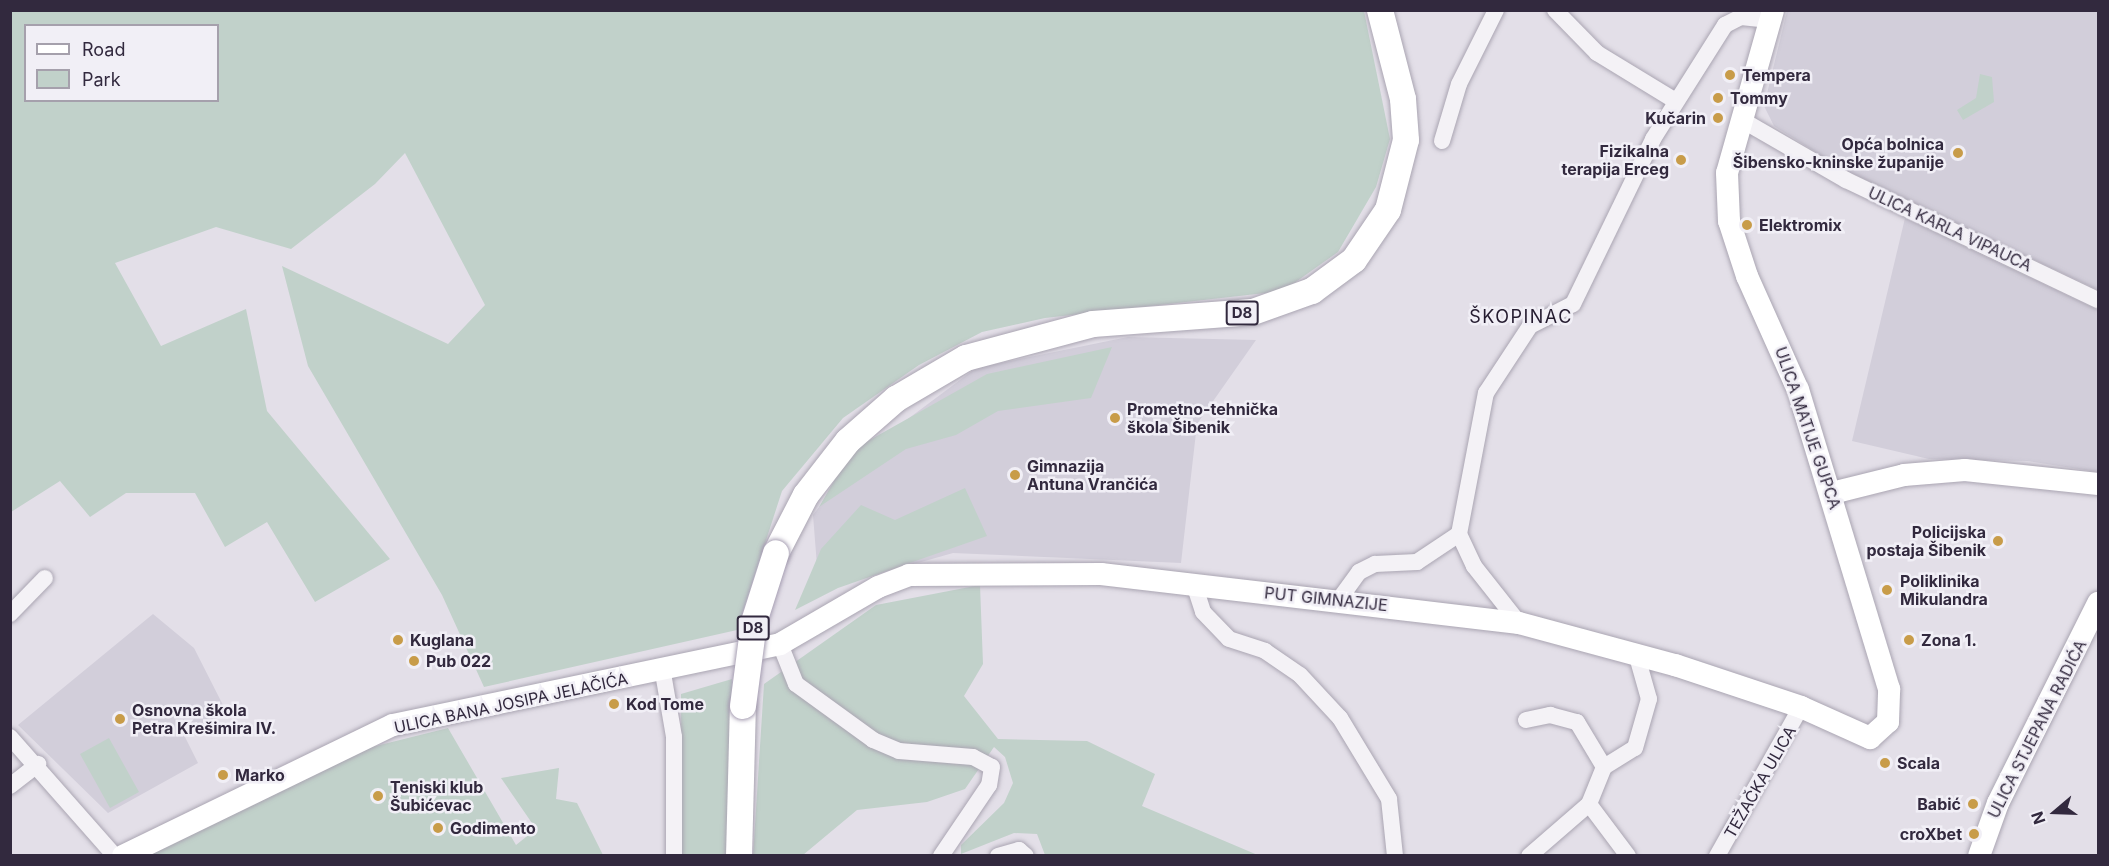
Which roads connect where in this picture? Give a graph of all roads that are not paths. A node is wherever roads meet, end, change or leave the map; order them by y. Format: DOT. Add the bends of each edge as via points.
graph roads {
  1 [pos="1380,10"];
  2 [pos="1496,10"];
  3 [pos="1555,10"];
  4 [pos="1739,14"];
  5 [pos="1772,15"];
  6 [pos="1674,100"];
  7 [pos="1742,120"];
  8 [pos="1442,141"];
  9 [pos="2098,300"];
  10 [pos="2098,484"];
  11 [pos="1832,493"];
  12 [pos="1460,534"];
  13 [pos="45,578"];
  14 [pos="1194,584"];
  15 [pos="1338,601"];
  16 [pos="2098,603"];
  17 [pos="10,614"];
  18 [pos="1519,623"];
  19 [pos="780,644"];
  20 [pos="1636,653"];
  21 [pos="663,673"];
  22 [pos="1801,707"];
  23 [pos="1526,720"];
  24 [pos="10,737"];
  25 [pos="1870,738"];
  26 [pos="38,764"];
  27 [pos="1604,767"];
  28 [pos="10,786"];
  29 [pos="1589,804"];
  30 [pos="679,853"];
  31 [pos="116,855"];
  32 [pos="123,855"];
  33 [pos="740,855"];
  34 [pos="941,855"];
  35 [pos="998,855"];
  36 [pos="1026,855"];
  37 [pos="1395,855"];
  38 [pos="1529,855"];
  39 [pos="1628,855"];
  40 [pos="1717,855"];
  41 [pos="1979,855"];
  1 -- 33 [label="main road, D8, bridge" via="1403,99 1406,140 1388,210 1354,260 1312,291 1253,312 1093,324 966,358 896,399 848,441 806,495 776,553 754,622 743,706"];
  2 -- 8 [label="street" via="1459,84"];
  3 -- 6 [label="street" via="1597,53"];
  4 -- 5 [label="street"];
  4 -- 6 [label="street" via="1725,25"];
  5 -- 7 [label="street, ULICA MATIJE GUPCA"];
  6 -- 12 [label="street" via="1573,304 1530,326 1486,393"];
  7 -- 9 [label="street, ULICA KARLA VIPAUCA" via="1818,162"];
  7 -- 11 [label="street, ULICA MATIJE GUPCA" via="1727,173 1730,221 1747,276 1791,369"];
  10 -- 11 [label="street" via="1965,470 1904,475"];
  11 -- 25 [label="street, ULICA MATIJE GUPCA" via="1889,690 1888,722"];
  12 -- 15 [label="street" via="1417,562 1375,564 1359,572"];
  12 -- 18 [label="street" via="1474,566"];
  13 -- 17 [label="street"];
  14 -- 15 [label="street, PUT GIMNAZIJE"];
  14 -- 19 [label="street, PUT GIMNAZIJE" via="1030,572 909,575 878,587"];
  14 -- 37 [label="street" via="1203,612 1221,632 1300,675 1340,718 1389,800"];
  15 -- 18 [label="street, PUT GIMNAZIJE"];
  16 -- 41 [label="street, ULICA STJEPANA RADIĆA" via="1998,803"];
  18 -- 20 [label="street, PUT GIMNAZIJE"];
  19 -- 21 [label="street, ULICA BANA JOSIPA JELAČIĆA"];
  19 -- 34 [label="street" via="796,684 873,740 899,751 973,757 992,767 989,785"];
  20 -- 22 [label="street, PUT GIMNAZIJE"];
  20 -- 27 [label="street" via="1649,699 1644,730 1635,748"];
  21 -- 30 [label="street" via="674,737"];
  21 -- 32 [label="street, ULICA BANA JOSIPA JELAČIĆA" via="393,725"];
  22 -- 25 [label="street, PUT GIMNAZIJE"];
  22 -- 40 [label="street, TEŽAČKA ULICA"];
  23 -- 27 [label="street" via="1550,716 1577,722"];
  24 -- 26 [label="street"];
  26 -- 28 [label="street"];
  26 -- 31 [label="street"];
  27 -- 29 [label="street"];
  29 -- 38 [label="street"];
  29 -- 39 [label="street"];
  35 -- 36 [label="street" via="1019,850"];
}
